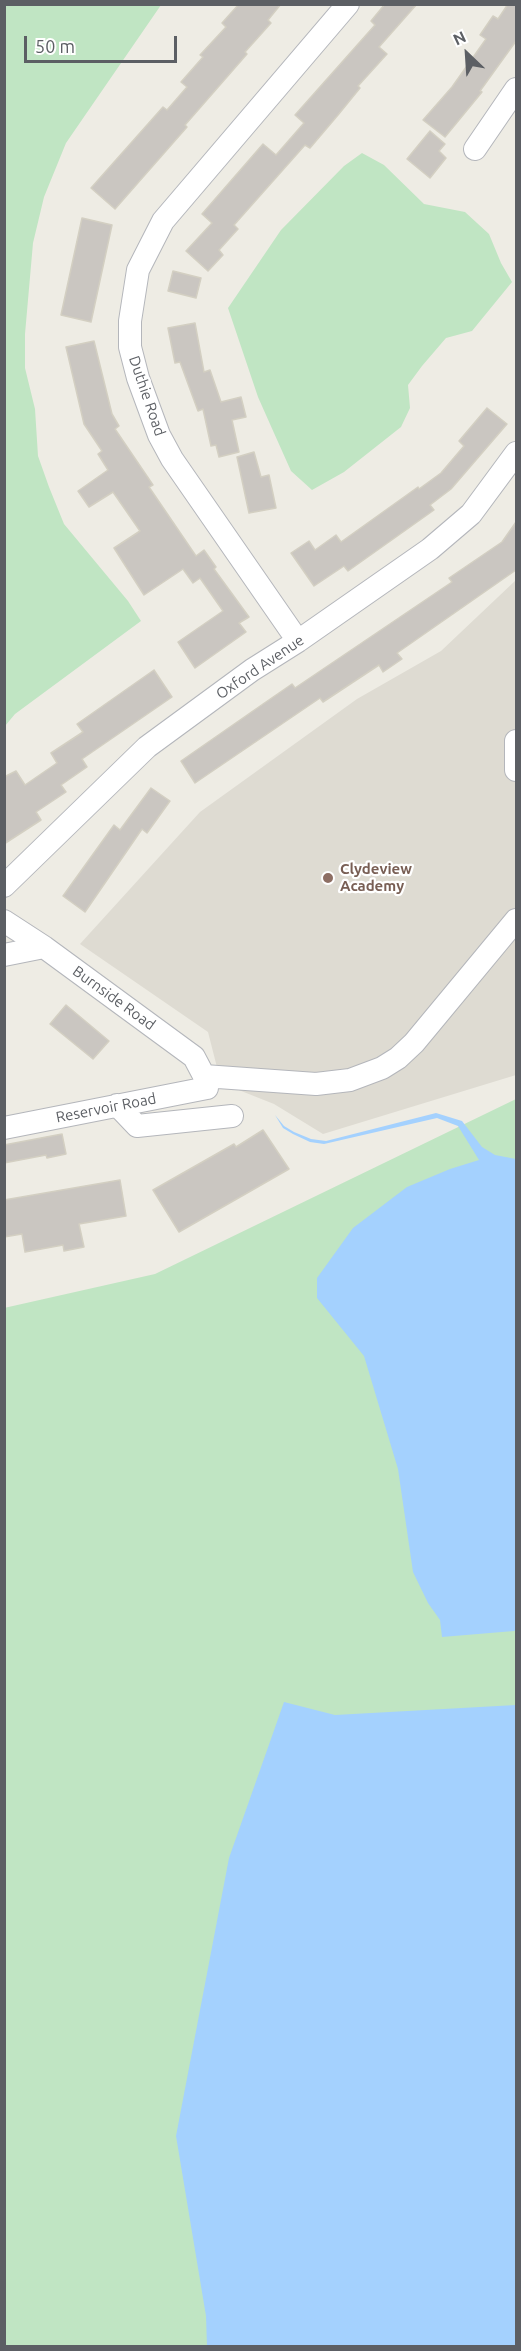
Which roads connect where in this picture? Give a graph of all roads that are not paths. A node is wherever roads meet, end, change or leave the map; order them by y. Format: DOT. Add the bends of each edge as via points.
graph roads {
  1 [pos="348,4"];
  2 [pos="516,89"];
  3 [pos="475,148"];
  4 [pos="516,453"];
  5 [pos="298,641"];
  6 [pos="516,741"];
  7 [pos="516,770"];
  8 [pos="4,886"];
  9 [pos="516,920"];
  10 [pos="4,921"];
  11 [pos="44,947"];
  12 [pos="4,955"];
  13 [pos="206,1082"];
  14 [pos="117,1106"];
  15 [pos="232,1116"];
  16 [pos="4,1128"];
  1 -- 5 [label="street, Duthie Road" via="163,221 138,270 130,321 130,347 159,435"];
  2 -- 3 [label="street"];
  4 -- 5 [label="street, Oxford Avenue" via="471,514 430,549"];
  5 -- 8 [label="street, Oxford Avenue" via="147,747"];
  6 -- 7 [label="street"];
  9 -- 13 [label="street, Reservoir Road" via="414,1043 382,1068 350,1080 316,1084"];
  10 -- 11 [label="street, Burnside Road"];
  11 -- 12 [label="street"];
  11 -- 13 [label="street, Burnside Road" via="194,1057"];
  13 -- 14 [label="street, Reservoir Road"];
  14 -- 15 [label="street" via="137,1126"];
  14 -- 16 [label="street, Reservoir Road"];
}
